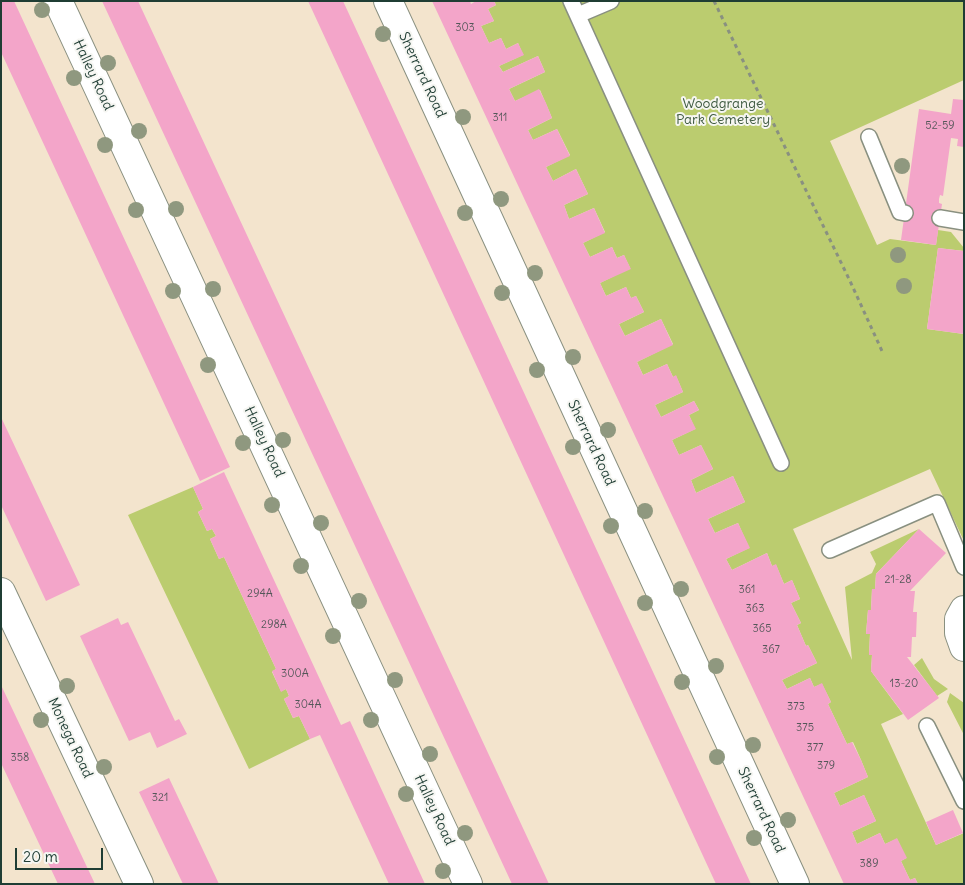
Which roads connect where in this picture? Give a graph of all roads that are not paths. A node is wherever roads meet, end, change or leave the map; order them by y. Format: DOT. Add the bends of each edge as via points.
graph roads {
  1 [pos="58,1"];
  2 [pos="388,1"];
  3 [pos="571,1"];
  4 [pos="610,1"];
  5 [pos="578,15"];
  6 [pos="869,137"];
  7 [pos="905,213"];
  8 [pos="940,218"];
  9 [pos="964,222"];
  10 [pos="780,463"];
  11 [pos="830,550"];
  12 [pos="964,567"];
  13 [pos="1,592"];
  14 [pos="964,610"];
  15 [pos="964,647"];
  16 [pos="927,726"];
  17 [pos="964,801"];
  18 [pos="139,884"];
  19 [pos="468,884"];
  20 [pos="795,884"];
  1 -- 19 [label="street, Halley Road"];
  2 -- 20 [label="street, Sherrard Road"];
  3 -- 5 [label="lane"];
  4 -- 5 [label="lane"];
  5 -- 10 [label="lane"];
  6 -- 7 [label="lane" via="900,212"];
  8 -- 9 [label="lane"];
  11 -- 12 [label="lane" via="937,503"];
  13 -- 18 [label="street, Monega Road"];
  14 -- 15 [label="street" via="958,633"];
  16 -- 17 [label="lane"];
}
